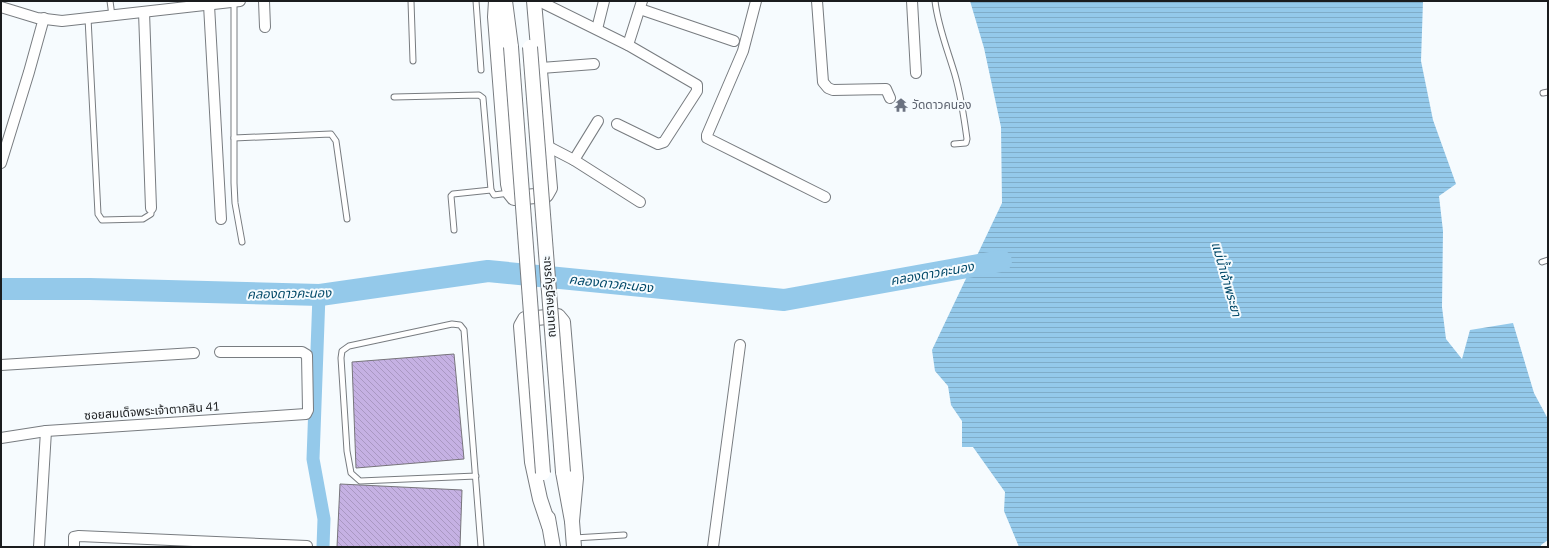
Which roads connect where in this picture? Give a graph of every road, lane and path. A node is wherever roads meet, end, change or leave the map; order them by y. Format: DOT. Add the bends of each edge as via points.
graph roads {
  1 [pos="110,1"];
  2 [pos="264,1"];
  3 [pos="411,1"];
  4 [pos="476,1"];
  5 [pos="496,1"];
  6 [pos="505,1"];
  7 [pos="526,1"];
  8 [pos="534,1"];
  9 [pos="539,1"];
  10 [pos="604,1"];
  11 [pos="756,1"];
  12 [pos="817,1"];
  13 [pos="912,1"];
  14 [pos="935,1"];
  15 [pos="237,2"];
  16 [pos="170,5"];
  17 [pos="209,5"];
  18 [pos="641,5"];
  19 [pos="1,7"];
  20 [pos="144,12"];
  21 [pos="112,16"];
  22 [pos="44,18"];
  23 [pos="88,18"];
  24 [pos="265,27"];
  25 [pos="597,29"];
  26 [pos="734,41"];
  27 [pos="628,44"];
  28 [pos="413,61"];
  29 [pos="594,64"];
  30 [pos="540,68"];
  31 [pos="481,70"];
  32 [pos="916,73"];
  33 [pos="394,97"];
  34 [pos="890,98"];
  35 [pos="598,120"];
  36 [pos="617,124"];
  37 [pos="234,138"];
  38 [pos="954,144"];
  39 [pos="546,146"];
  40 [pos="574,160"];
  41 [pos="1,163"];
  42 [pos="491,190"];
  43 [pos="510,193"];
  44 [pos="825,196"];
  45 [pos="640,202"];
  46 [pos="151,208"];
  47 [pos="347,218"];
  48 [pos="221,219"];
  49 [pos="454,230"];
  50 [pos="242,242"];
  51 [pos="1548,260"];
  52 [pos="1542,262"];
  53 [pos="740,345"];
  54 [pos="220,352"];
  55 [pos="194,353"];
  56 [pos="1,365"];
  57 [pos="46,431"];
  58 [pos="1,438"];
  59 [pos="476,476"];
  60 [pos="572,521"];
  61 [pos="549,526"];
  62 [pos="624,535"];
  63 [pos="574,542"];
  64 [pos="307,546"];
  65 [pos="39,547"];
  66 [pos="74,547"];
  67 [pos="481,547"];
  68 [pos="553,547"];
  69 [pos="713,547"];
  1 -- 21 [label="lane"];
  2 -- 24 [label="street"];
  3 -- 28 [label="lane"];
  4 -- 31 [label="lane"];
  5 -- 43 [label="main road" via="502,114"];
  6 -- 61 [label="main road, ถนนราษฎร์บูรณะ, bridge" via="511,48"];
  7 -- 60 [label="main road, ถนนราษฎร์บูรณะ, bridge" via="563,472"];
  8 -- 30 [label="main road"];
  9 -- 25 [label="street"];
  10 -- 25 [label="street"];
  11 -- 44 [label="street" via="744,51 707,138"];
  12 -- 34 [label="street" via="822,80 826,86 834,90 884,89 888,90"];
  13 -- 32 [label="street"];
  14 -- 38 [label="lane" via="936,15 956,77 967,139 966,143"];
  15 -- 17 [label="street"];
  15 -- 37 [label="lane"];
  16 -- 17 [label="street"];
  16 -- 20 [label="street"];
  17 -- 48 [label="street"];
  18 -- 26 [label="street"];
  18 -- 27 [label="street"];
  19 -- 22 [label="street"];
  20 -- 21 [label="street"];
  20 -- 46 [label="street"];
  21 -- 23 [label="street"];
  22 -- 23 [label="street" via="62,21"];
  22 -- 41 [label="street"];
  23 -- 46 [label="lane" via="98,214 102,220 143,218 151,214"];
  25 -- 27 [label="street"];
  27 -- 36 [label="street" via="689,79 697,85 697,91 661,144"];
  29 -- 30 [label="street"];
  30 -- 39 [label="main road"];
  33 -- 42 [label="lane" via="474,94 483,98"];
  35 -- 40 [label="street"];
  37 -- 47 [label="lane" via="331,134 336,141"];
  37 -- 50 [label="lane" via="235,203"];
  39 -- 40 [label="street"];
  39 -- 43 [label="main road" via="550,188 546,195 514,198"];
  40 -- 45 [label="street"];
  42 -- 43 [label="lane" via="494,195"];
  42 -- 49 [label="lane" via="451,196"];
  51 -- 52 [label="lane"];
  53 -- 69 [label="street"];
  54 -- 57 [label="street, ซอยสมเด็จพระเจ้าตากสิน 41" via="302,352 306,355 306,414"];
  55 -- 56 [label="street"];
  57 -- 58 [label="street, ซอยสมเด็จพระเจ้าตากสิน 41"];
  57 -- 65 [label="street"];
  59 -- 59 [label="lane" via="360,481 350,473 342,351 349,346 452,324 460,325 464,330"];
  59 -- 67 [label="lane"];
  60 -- 61 [label="main road" via="576,478 563,322 558,316 525,319 521,326 532,462"];
  60 -- 63 [label="main road, ถนนราษฎร์บูรณะ"];
  61 -- 68 [label="main road, ถนนราษฎร์บูรณะ"];
  62 -- 63 [label="lane"];
  64 -- 66 [label="street" via="78,536 74,537"];
}
